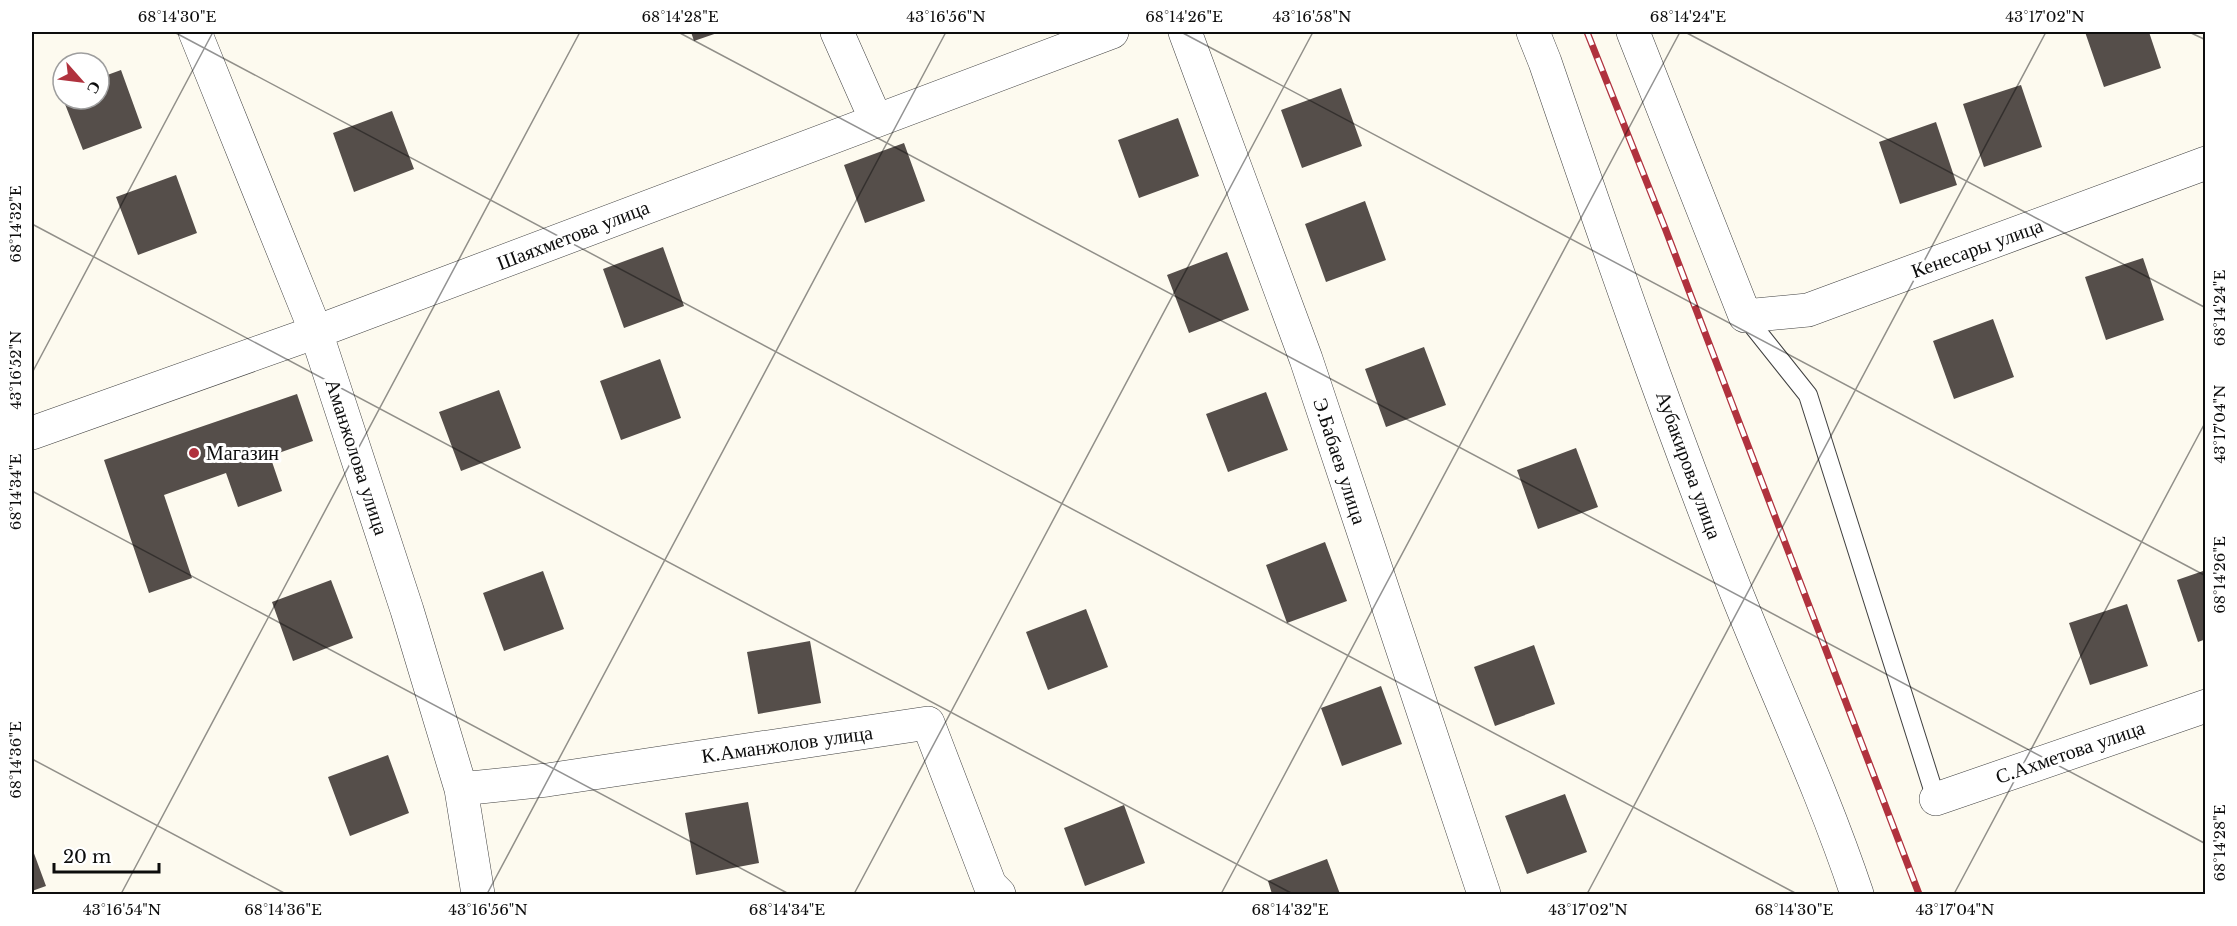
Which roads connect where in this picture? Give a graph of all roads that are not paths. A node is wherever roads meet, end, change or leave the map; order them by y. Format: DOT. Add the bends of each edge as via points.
graph roads {
  1 [pos="195,32"];
  2 [pos="837,32"];
  3 [pos="1112,32"];
  4 [pos="1185,32"];
  5 [pos="1533,32"];
  6 [pos="1633,32"];
  7 [pos="876,120"];
  8 [pos="2205,163"];
  9 [pos="1744,316"];
  10 [pos="316,332"];
  11 [pos="32,433"];
  12 [pos="2205,706"];
  13 [pos="461,789"];
  14 [pos="1936,799"];
  15 [pos="478,894"];
  16 [pos="999,894"];
  17 [pos="1484,894"];
  18 [pos="1857,894"];
  1 -- 10 [label="street, Аманжолова улица"];
  2 -- 7 [label="street"];
  3 -- 7 [label="street, Шаяхметова улица"];
  4 -- 17 [label="street, Э.Бабаев улица" via="1306,359"];
  5 -- 18 [label="street, Аубакирова улица" via="1731,579 1836,831"];
  6 -- 9 [label="street"];
  7 -- 10 [label="street, Шаяхметова улица"];
  8 -- 9 [label="street, Кенесары улица" via="1808,310"];
  9 -- 14 [label="lane" via="1808,394"];
  10 -- 11 [label="street, Шаяхметова улица"];
  10 -- 13 [label="street, Аманжолова улица"];
  12 -- 14 [label="street, С.Ахметова улица"];
  13 -- 15 [label="street, Аманжолова улица"];
  13 -- 16 [label="street, К.Аманжолов улица" via="547,780 928,723 990,885"];
}
